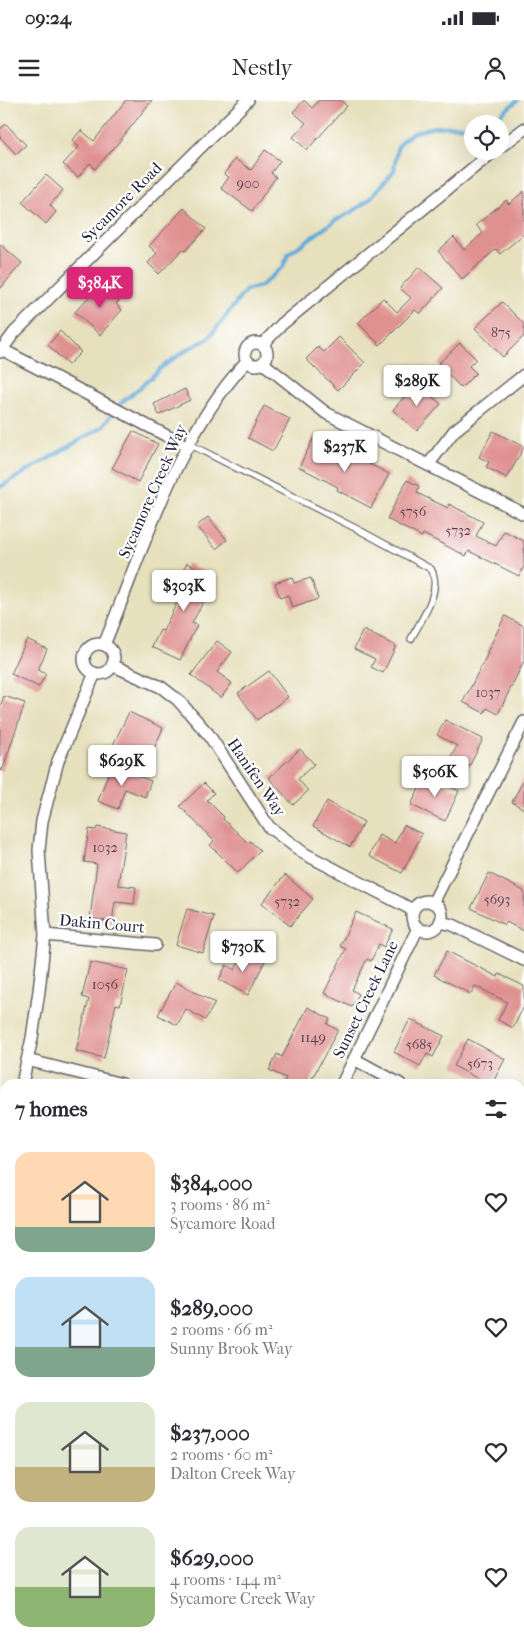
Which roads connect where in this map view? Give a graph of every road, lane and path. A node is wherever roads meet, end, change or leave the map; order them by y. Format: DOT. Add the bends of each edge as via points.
graph roads {
  1 [pos="248,100"];
  2 [pos="524,129"];
  3 [pos="509,140"];
  4 [pos="483,160"];
  5 [pos="262,346"];
  6 [pos="1,351"];
  7 [pos="248,361"];
  8 [pos="263,363"];
  9 [pos="524,375"];
  10 [pos="189,446"];
  11 [pos="428,465"];
  12 [pos="524,514"];
  13 [pos="411,639"];
  14 [pos="104,645"];
  15 [pos="112,665"];
  16 [pos="94,673"];
  17 [pos="523,725"];
  18 [pos="433,902"];
  19 [pos="413,910"];
  20 [pos="440,922"];
  21 [pos="418,928"];
  22 [pos="45,934"];
  23 [pos="155,945"];
  24 [pos="524,960"];
  25 [pos="354,1059"];
  26 [pos="27,1060"];
  27 [pos="23,1079"];
  28 [pos="102,1079"];
  29 [pos="344,1079"];
  30 [pos="391,1079"];
  1 -- 6 [label="street, Sycamore Road" via="66,280 14,333"];
  2 -- 3 [label="street"];
  4 -- 5 [label="street" via="282,324"];
  5 -- 7 [label="street" via="254,344 248,347 245,353"];
  5 -- 8 [label="street" via="267,353"];
  6 -- 10 [label="street"];
  7 -- 8 [label="street" via="256,365"];
  7 -- 10 [label="street, Sycamore Creek Way" via="222,390"];
  8 -- 11 [label="street" via="326,413"];
  9 -- 11 [label="street" via="454,431"];
  10 -- 13 [label="lane" via="431,569 435,576 432,596"];
  10 -- 14 [label="street, Sycamore Creek Way" via="152,524"];
  11 -- 12 [label="street"];
  14 -- 15 [label="street" via="112,653"];
  14 -- 16 [label="street" via="91,646 85,653 84,662"];
  15 -- 16 [label="street" via="104,672"];
  15 -- 19 [label="street, Hanifen Way" via="161,687 178,700 209,735 269,826 305,854"];
  16 -- 22 [label="street" via="58,761 42,821 39,850"];
  17 -- 18 [label="street"];
  18 -- 19 [label="street" via="424,901"];
  18 -- 20 [label="street" via="442,914"];
  19 -- 21 [label="street"];
  20 -- 21 [label="street" via="432,930"];
  20 -- 24 [label="street" via="453,925"];
  21 -- 25 [label="street, Sunset Creek Lane"];
  22 -- 23 [label="street, Dakin Court"];
  22 -- 26 [label="street"];
  25 -- 29 [label="street, Sunset Creek Lane"];
  25 -- 30 [label="street"];
  26 -- 27 [label="street"];
  26 -- 28 [label="street"];
}
